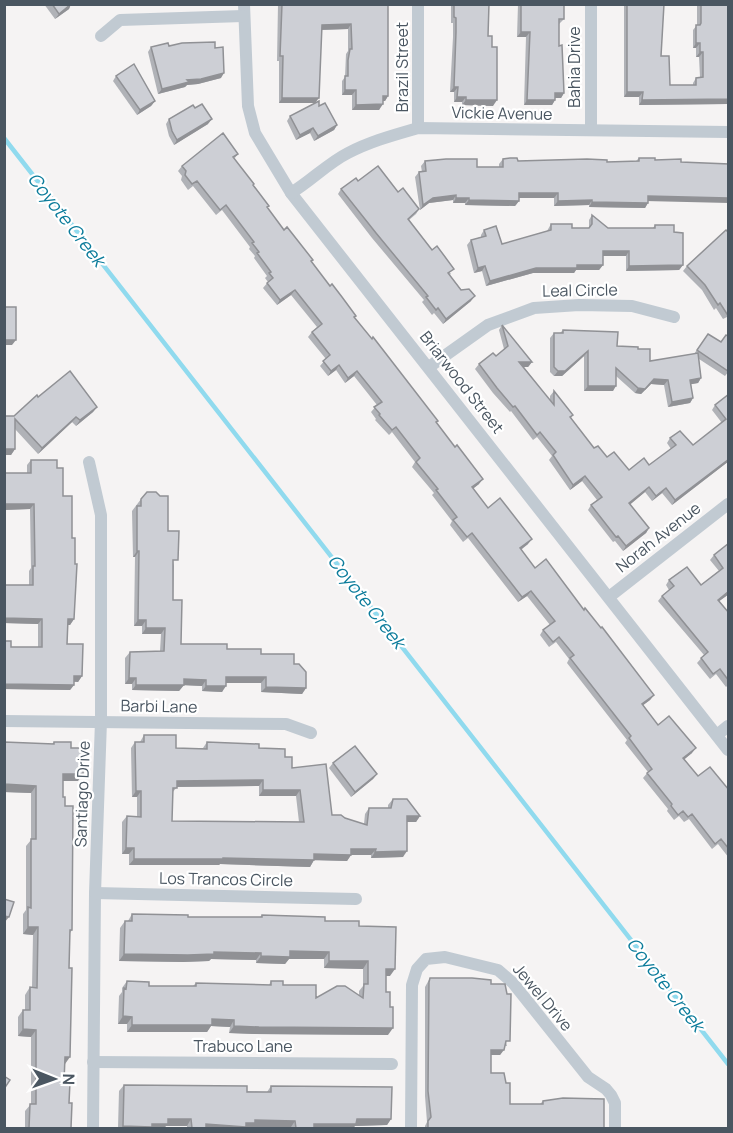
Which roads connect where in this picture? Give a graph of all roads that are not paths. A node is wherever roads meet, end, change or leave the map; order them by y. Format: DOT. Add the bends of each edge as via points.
graph roads {
  1 [pos="418,4"];
  2 [pos="591,4"];
  3 [pos="244,10"];
  4 [pos="101,36"];
  5 [pos="418,128"];
  6 [pos="591,130"];
  7 [pos="729,132"];
  8 [pos="291,193"];
  9 [pos="674,317"];
  10 [pos="429,367"];
  11 [pos="89,462"];
  12 [pos="729,504"];
  13 [pos="609,597"];
  14 [pos="4,721"];
  15 [pos="101,721"];
  16 [pos="729,726"];
  17 [pos="311,733"];
  18 [pos="717,735"];
  19 [pos="729,750"];
  20 [pos="95,893"];
  21 [pos="356,899"];
  22 [pos="93,1062"];
  23 [pos="392,1064"];
  24 [pos="93,1128"];
  25 [pos="411,1128"];
  26 [pos="615,1128"];
  1 -- 5 [label="street, Brazil Street"];
  2 -- 6 [label="street, Bahia Drive"];
  3 -- 4 [label="street" via="120,20"];
  3 -- 8 [label="street, Briarwood Street" via="248,106 255,134"];
  5 -- 6 [label="street, Vickie Avenue"];
  5 -- 8 [label="street, Vickie Avenue" via="346,153"];
  6 -- 7 [label="street, Vickie Avenue"];
  8 -- 10 [label="street, Briarwood Street"];
  9 -- 10 [label="street, Leal Circle" via="632,306 534,308 488,325"];
  10 -- 13 [label="street, Briarwood Street"];
  11 -- 15 [label="street, Santiago Drive" via="101,515"];
  12 -- 13 [label="street, Norah Avenue"];
  13 -- 18 [label="street, Briarwood Street"];
  14 -- 15 [label="street, Barbi Lane"];
  15 -- 17 [label="street, Barbi Lane" via="286,724"];
  15 -- 20 [label="street, Santiago Drive"];
  16 -- 18 [label="street"];
  18 -- 19 [label="street, Briarwood Street"];
  20 -- 21 [label="street, Los Trancos Circle"];
  20 -- 22 [label="street, Santiago Drive"];
  22 -- 23 [label="street, Trabuco Lane"];
  22 -- 24 [label="street, Santiago Drive"];
  25 -- 26 [label="street, Jewel Drive" via="412,984 426,959 445,957 498,970 513,982 588,1077 611,1095 615,1103"];
}
